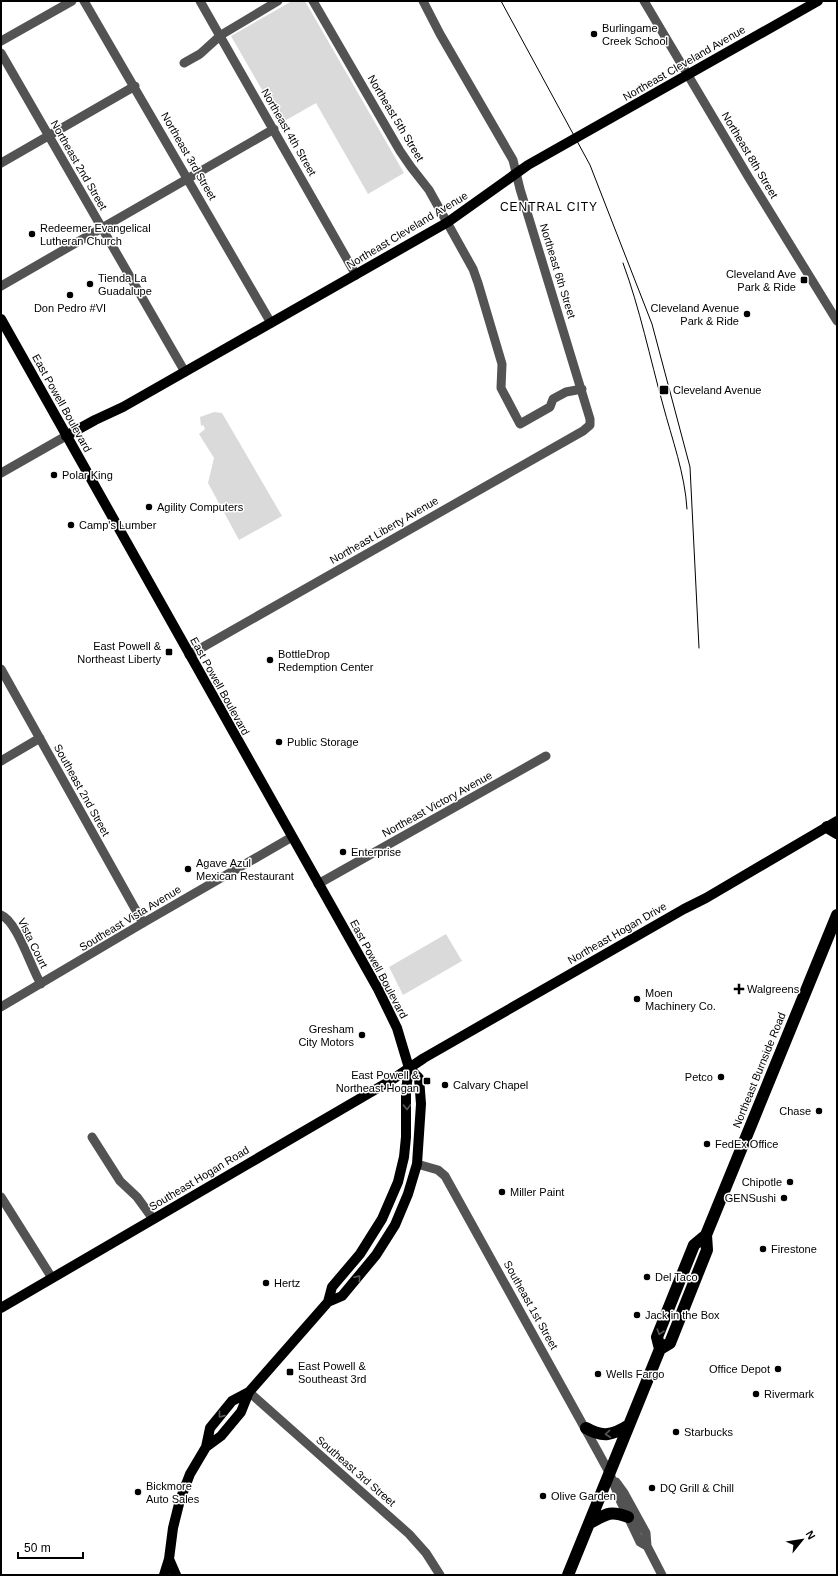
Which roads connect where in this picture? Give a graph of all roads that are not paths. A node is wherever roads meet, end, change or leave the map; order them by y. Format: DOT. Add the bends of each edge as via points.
graph roads {
  1 [pos="72,1"];
  2 [pos="84,1"];
  3 [pos="200,1"];
  4 [pos="278,1"];
  5 [pos="313,1"];
  6 [pos="423,1"];
  7 [pos="644,1"];
  8 [pos="818,1"];
  9 [pos="221,36"];
  10 [pos="1,41"];
  11 [pos="1,53"];
  12 [pos="184,63"];
  13 [pos="688,74"];
  14 [pos="134,86"];
  15 [pos="274,129"];
  16 [pos="48,135"];
  17 [pos="1,163"];
  18 [pos="516,173"];
  19 [pos="188,179"];
  20 [pos="448,222"];
  21 [pos="102,228"];
  22 [pos="356,275"];
  23 [pos="1,286"];
  24 [pos="1,319"];
  25 [pos="837,321"];
  26 [pos="271,323"];
  27 [pos="185,372"];
  28 [pos="582,389"];
  29 [pos="590,425"];
  30 [pos="66,436"];
  31 [pos="1,473"];
  32 [pos="189,655"];
  33 [pos="1,669"];
  34 [pos="40,738"];
  35 [pos="546,756"];
  36 [pos="1,761"];
  37 [pos="834,827"];
  38 [pos="292,837"];
  39 [pos="318,884"];
  40 [pos="1,915"];
  41 [pos="837,915"];
  42 [pos="144,923"];
  43 [pos="41,984"];
  44 [pos="1,1007"];
  45 [pos="409,1068"];
  46 [pos="92,1137"];
  47 [pos="417,1164"];
  48 [pos="1,1197"];
  49 [pos="389,1206"];
  50 [pos="401,1212"];
  51 [pos="153,1219"];
  52 [pos="706,1235"];
  53 [pos="686,1267"];
  54 [pos="52,1278"];
  55 [pos="328,1302"];
  56 [pos="1,1308"];
  57 [pos="677,1325"];
  58 [pos="660,1349"];
  59 [pos="249,1392"];
  60 [pos="629,1425"];
  61 [pos="586,1428"];
  62 [pos="206,1447"];
  63 [pos="610,1474"];
  64 [pos="628,1516"];
  65 [pos="590,1523"];
  66 [pos="647,1546"];
  67 [pos="169,1559"];
  68 [pos="164,1575"];
  69 [pos="176,1575"];
  70 [pos="440,1575"];
  71 [pos="568,1575"];
  72 [pos="662,1575"];
  1 -- 10 [label="street"];
  2 -- 14 [label="street, Northeast 3rd Street"];
  3 -- 9 [label="street, Northeast 4th Street"];
  4 -- 9 [label="street"];
  5 -- 20 [label="street, Northeast 5th Street" via="400,151 423,181"];
  6 -- 18 [label="street, Northeast 6th Street" via="513,160"];
  7 -- 13 [label="street, Northeast 8th Street"];
  8 -- 13 [label="main road, Northeast Cleveland Avenue"];
  9 -- 12 [label="street" via="200,54"];
  9 -- 15 [label="street, Northeast 4th Street"];
  11 -- 16 [label="street, Northeast 2nd Street"];
  13 -- 18 [label="main road, Northeast Cleveland Avenue"];
  13 -- 25 [label="street, Northeast 8th Street"];
  14 -- 16 [label="street"];
  14 -- 19 [label="street, Northeast 3rd Street"];
  15 -- 19 [label="street"];
  15 -- 22 [label="street, Northeast 4th Street"];
  16 -- 17 [label="street"];
  16 -- 21 [label="street, Northeast 2nd Street"];
  18 -- 20 [label="main road, Northeast Cleveland Avenue"];
  18 -- 28 [label="street, Northeast 6th Street"];
  19 -- 21 [label="street"];
  19 -- 26 [label="street, Northeast 3rd Street"];
  20 -- 22 [label="main road, Northeast Cleveland Avenue"];
  20 -- 28 [label="street, Northeast 5th Street" via="478,283 502,364 501,388 520,424 550,407 553,399 566,392"];
  21 -- 23 [label="street"];
  21 -- 27 [label="street, Northeast 2nd Street"];
  22 -- 26 [label="main road, Northeast Cleveland Avenue"];
  24 -- 30 [label="main road, East Powell Boulevard"];
  26 -- 27 [label="main road, Northeast Cleveland Avenue"];
  27 -- 30 [label="main road, Northeast Cleveland Avenue"];
  28 -- 29 [label="street, Northeast 6th Street"];
  29 -- 32 [label="street, Northeast Liberty Avenue"];
  30 -- 31 [label="street"];
  30 -- 32 [label="main road, East Powell Boulevard"];
  32 -- 38 [label="main road, East Powell Boulevard"];
  33 -- 34 [label="street, Southeast 2nd Street"];
  34 -- 36 [label="street"];
  34 -- 42 [label="street, Southeast 2nd Street"];
  35 -- 39 [label="street, Northeast Victory Avenue"];
  37 -- 45 [label="main road, Northeast Hogan Drive" via="684,908"];
  38 -- 39 [label="main road, East Powell Boulevard"];
  38 -- 42 [label="street, Southeast Vista Avenue"];
  39 -- 45 [label="main road, East Powell Boulevard" via="386,1005"];
  40 -- 43 [label="street, Vista Court" via="10,922 17,933"];
  41 -- 52 [label="highway, Northeast Burnside Road"];
  42 -- 43 [label="street, Southeast Vista Avenue"];
  43 -- 44 [label="street, Southeast Vista Avenue"];
  45 -- 47 [label="main road, East Powell Boulevard" via="419,1078 422,1104"];
  45 -- 49 [label="main road, East Powell Boulevard, one-way" via="404,1157"];
  45 -- 51 [label="main road, Southeast Hogan Road"];
  46 -- 51 [label="street" via="120,1180"];
  47 -- 50 [label="main road, East Powell Boulevard"];
  47 -- 61 [label="street, Southeast 1st Street" via="438,1170 445,1176"];
  48 -- 54 [label="street"];
  49 -- 50 [label="main road"];
  49 -- 55 [label="main road, East Powell Boulevard" via="371,1239 332,1288"];
  55 -- 50 [label="main road, East Powell Boulevard, one-way" via="342,1296 362,1273 385,1241"];
  51 -- 54 [label="main road, Southeast Hogan Road"];
  52 -- 53 [label="highway, Northeast Burnside Road" via="694,1245"];
  52 -- 57 [label="highway, Northeast Burnside Road" via="707,1250"];
  53 -- 57 [label="highway" via="685,1286 673,1317"];
  53 -- 58 [label="highway, Northeast Burnside Road, one-way" via="657,1337"];
  54 -- 56 [label="main road, Southeast Hogan Road"];
  55 -- 59 [label="main road, East Powell Boulevard"];
  57 -- 58 [label="highway, Northeast Burnside Road" via="670,1343"];
  58 -- 60 [label="highway, Northeast Burnside Road"];
  59 -- 62 [label="main road, East Powell Boulevard" via="241,1412 221,1436"];
  59 -- 62 [label="main road, East Powell Boulevard, one-way" via="232,1401 210,1428"];
  59 -- 70 [label="street, Southeast 3rd Street" via="409,1534 426,1553"];
  60 -- 61 [label="highway, one-way" via="605,1435 593,1433"];
  60 -- 63 [label="highway, Northeast Burnside Road"];
  61 -- 63 [label="street, Southeast 1st Street"];
  62 -- 67 [label="main road, East Powell Boulevard" via="190,1474 180,1500"];
  63 -- 64 [label="street, Southeast 1st Street"];
  63 -- 65 [label="highway, Northeast Burnside Road"];
  63 -- 66 [label="street, Southeast 1st Street" via="624,1493 646,1533"];
  64 -- 65 [label="highway" via="610,1513"];
  64 -- 66 [label="street, Southeast 1st Street" via="640,1542"];
  65 -- 71 [label="highway, Northeast Burnside Road"];
  66 -- 72 [label="street, Southeast 1st Street"];
  67 -- 68 [label="main road, East Powell Boulevard"];
  67 -- 69 [label="main road"];
}
